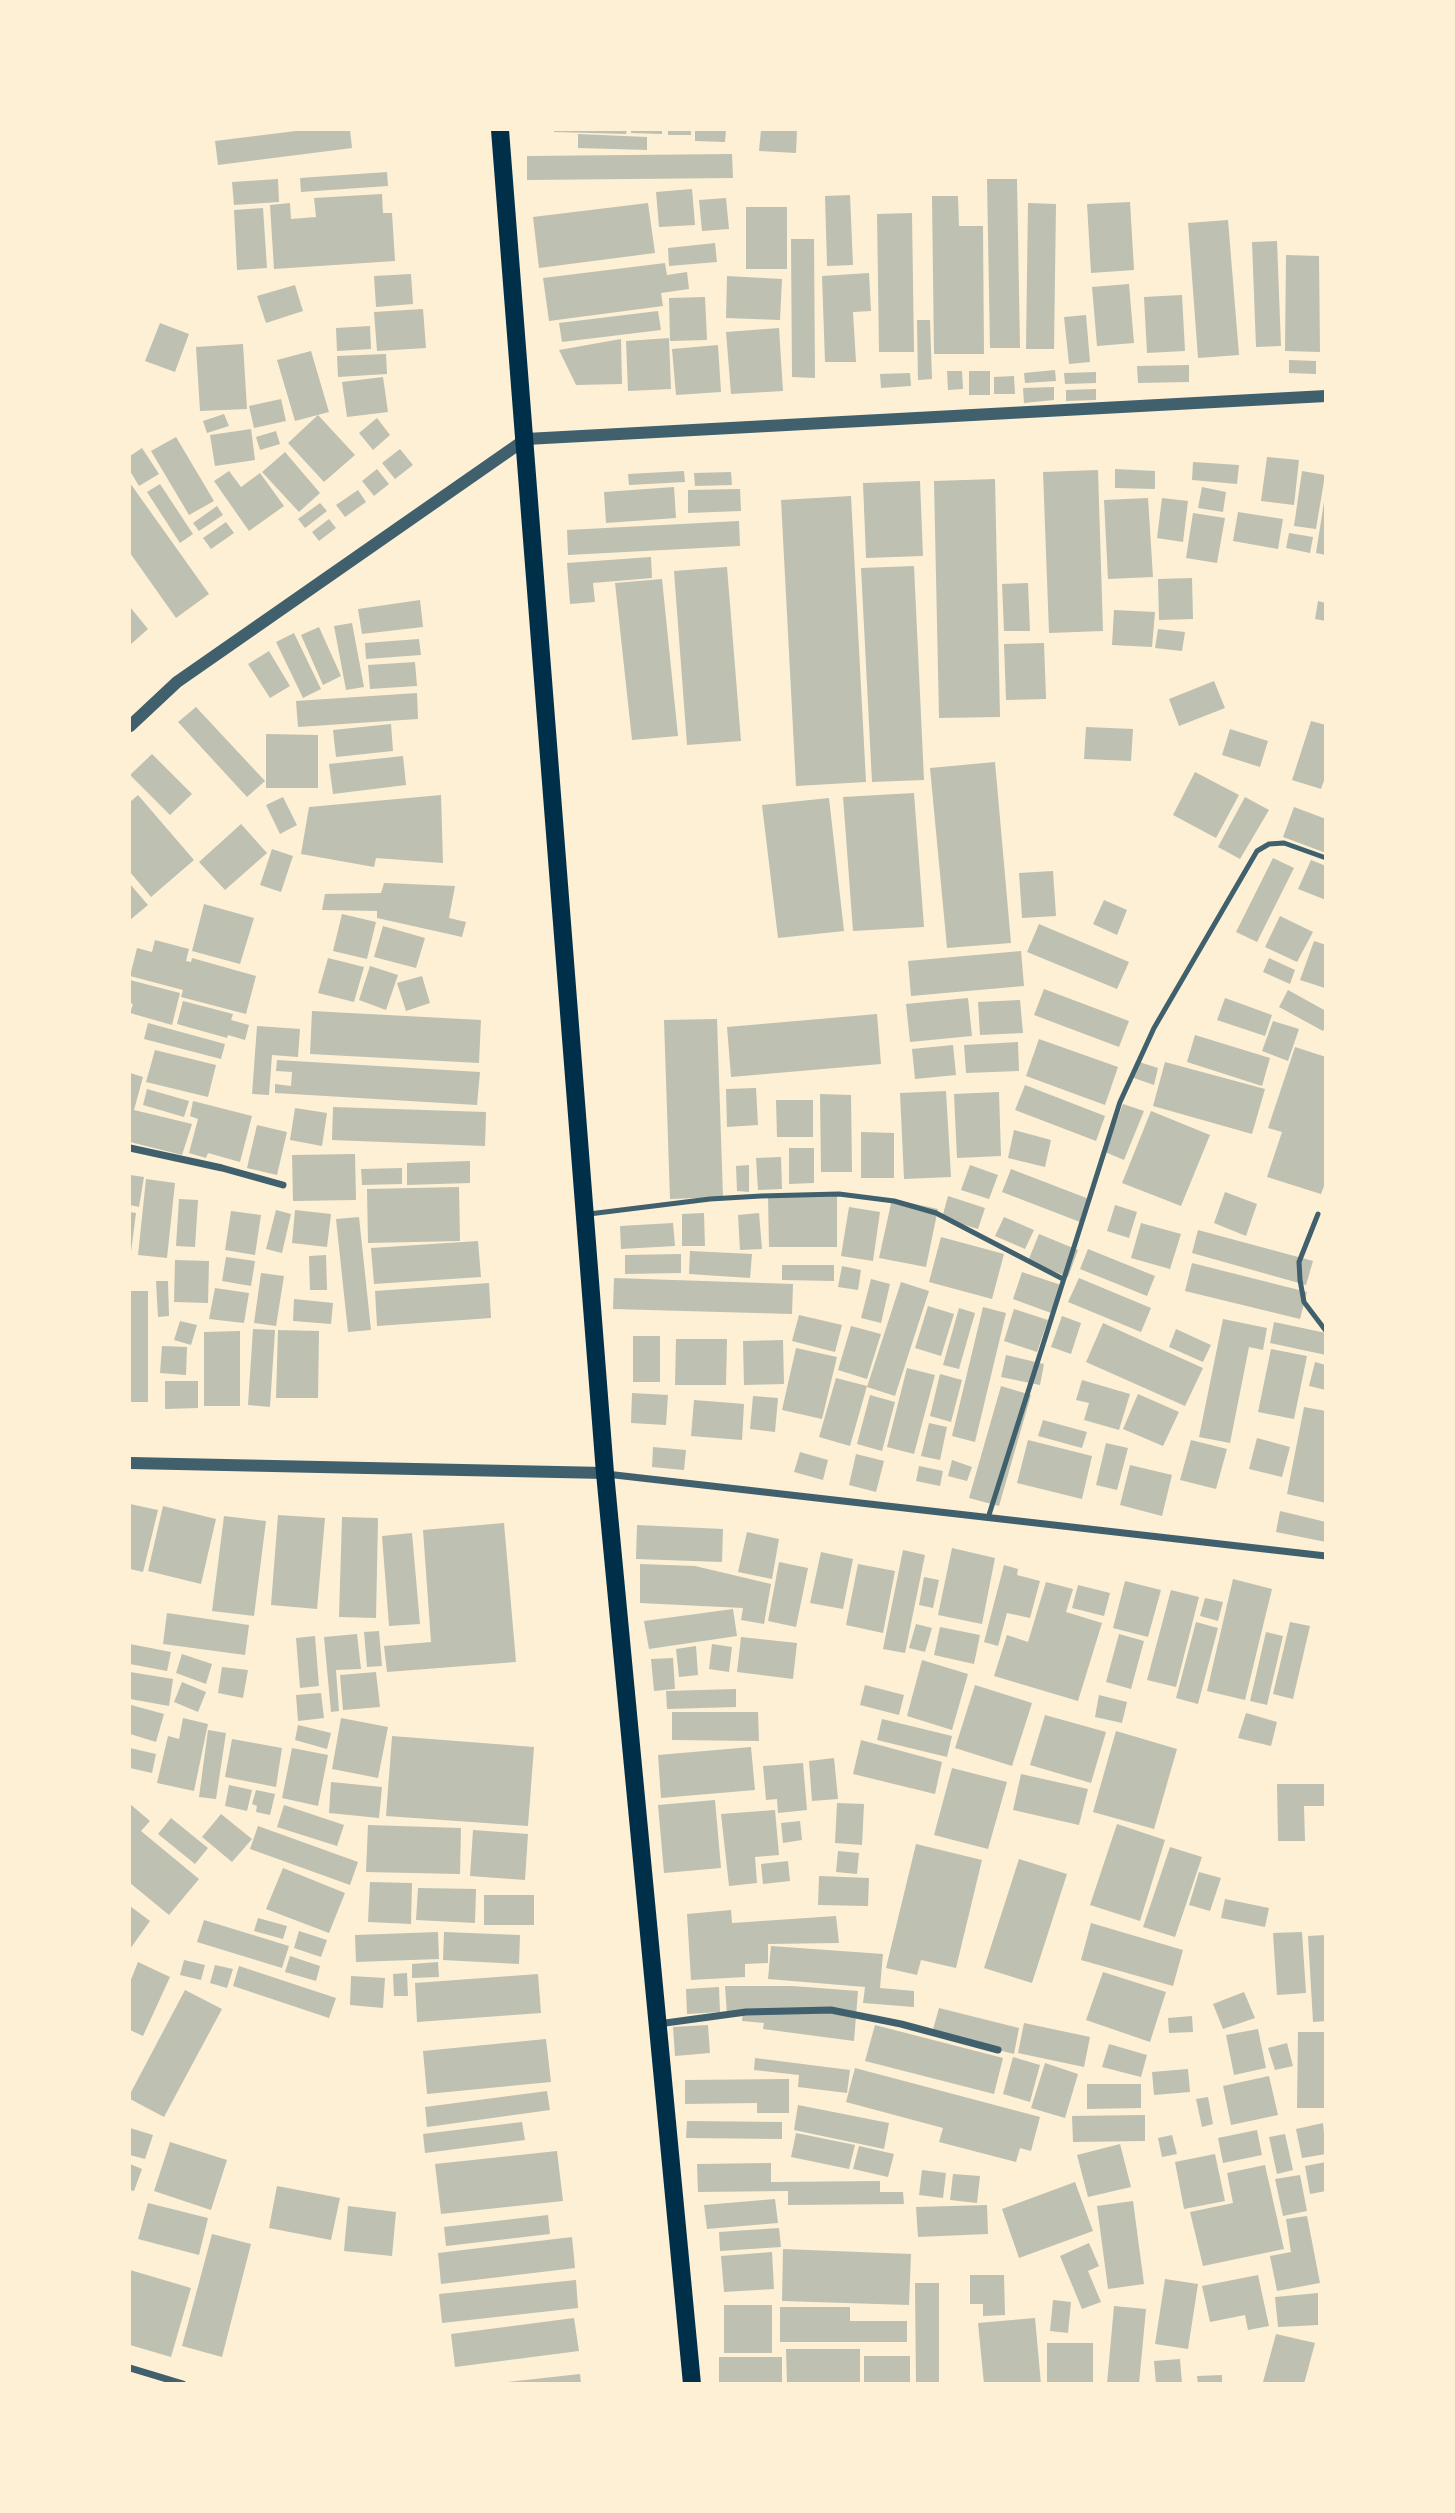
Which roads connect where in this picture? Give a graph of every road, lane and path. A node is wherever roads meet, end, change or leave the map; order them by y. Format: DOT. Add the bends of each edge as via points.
graph roads {
  1 [pos="500,130"];
  2 [pos="1325,396"];
  3 [pos="526,439"];
  4 [pos="130,726"];
  5 [pos="1325,858"];
  6 [pos="130,1149"];
  7 [pos="283,1185"];
  8 [pos="1318,1214"];
  9 [pos="586,1215"];
  10 [pos="1063,1279"];
  11 [pos="1325,1331"];
  12 [pos="130,1463"];
  13 [pos="605,1473"];
  14 [pos="989,1518"];
  15 [pos="1325,1556"];
  16 [pos="657,2024"];
  17 [pos="998,2050"];
  18 [pos="130,2368"];
  19 [pos="183,2384"];
  20 [pos="692,2384"];
  1 -- 3 [label="main road"];
  2 -- 3 [label="street"];
  3 -- 4 [label="street" via="177,682"];
  3 -- 9 [label="main road"];
  5 -- 10 [label="lane" via="1284,843 1269,844 1249,863 1154,1028 1120,1102"];
  6 -- 7 [label="street"];
  8 -- 11 [label="lane" via="1299,1262 1300,1280 1304,1302"];
  9 -- 10 [label="lane" via="761,1196 839,1194 894,1201 936,1213"];
  9 -- 13 [label="main road"];
  10 -- 14 [label="lane"];
  12 -- 13 [label="street"];
  13 -- 14 [label="street"];
  13 -- 16 [label="main road"];
  14 -- 15 [label="street"];
  16 -- 17 [label="street" via="747,2012 831,2010"];
  16 -- 20 [label="main road"];
  18 -- 19 [label="street"];
}
